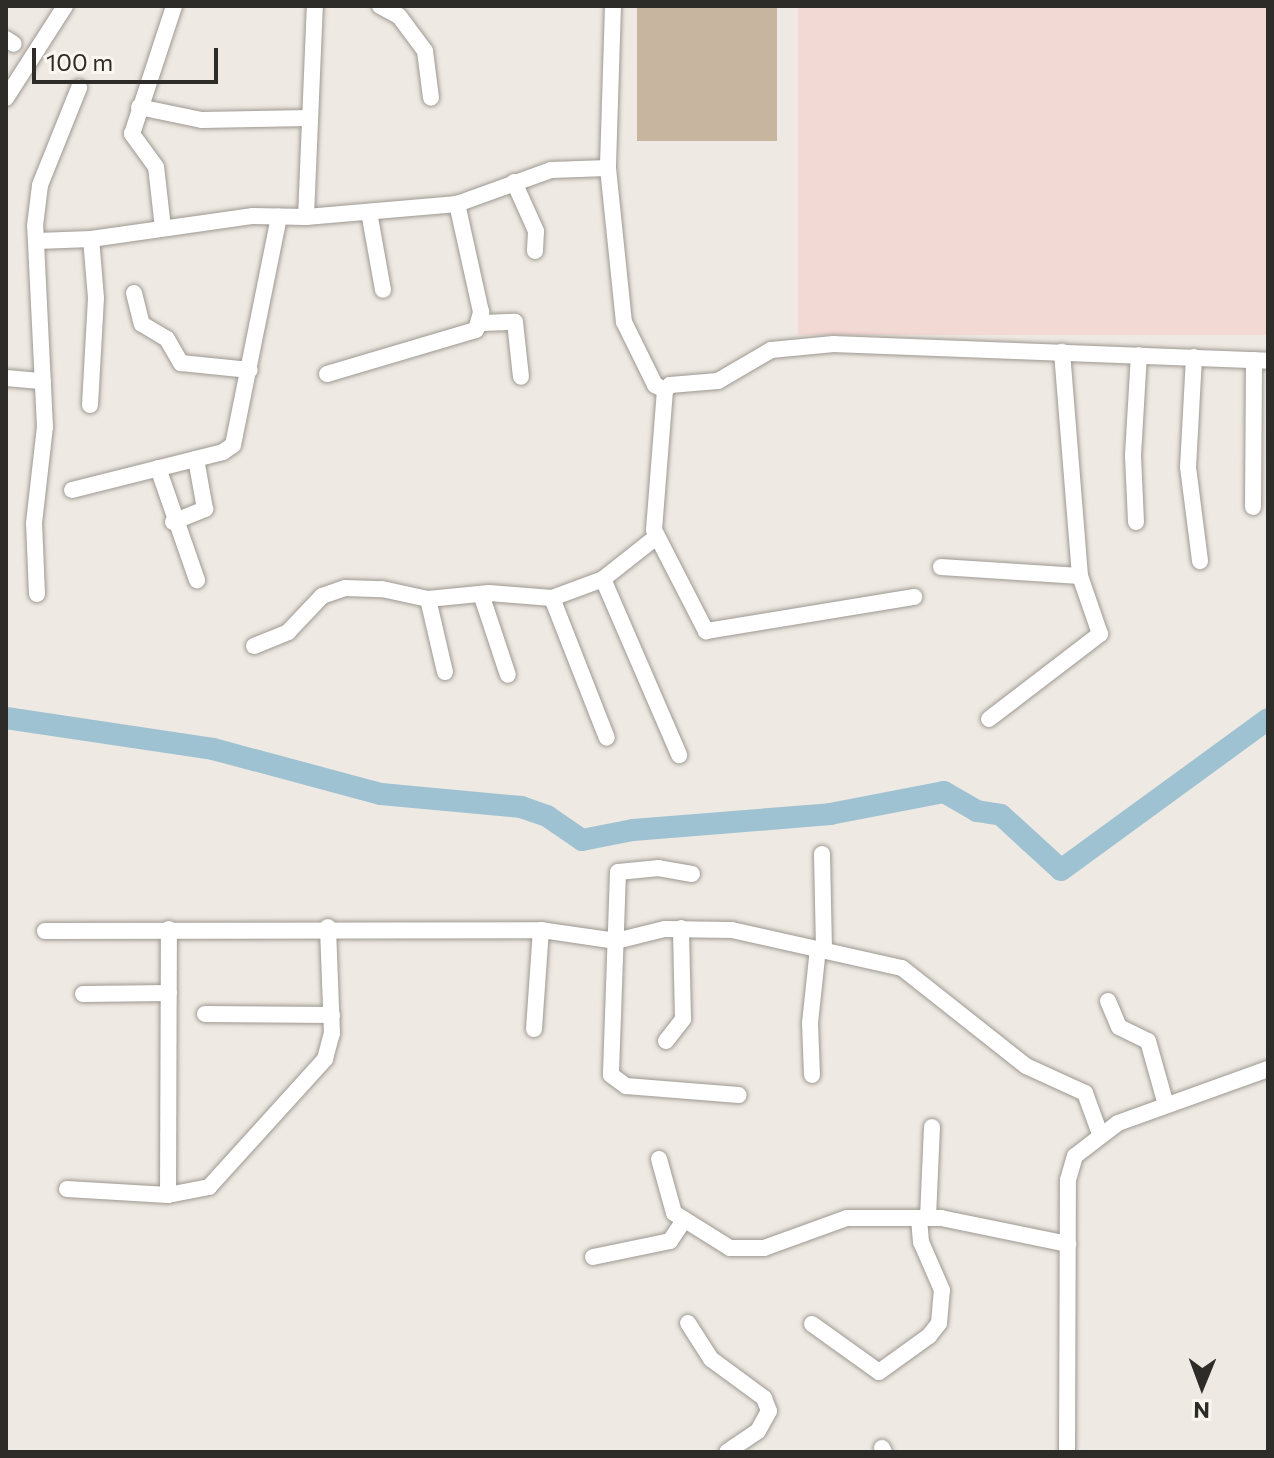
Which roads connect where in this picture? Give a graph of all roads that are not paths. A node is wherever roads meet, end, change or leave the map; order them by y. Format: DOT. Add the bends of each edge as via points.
graph roads {
  1 [pos="65,6"];
  2 [pos="174,6"];
  3 [pos="315,6"];
  4 [pos="380,6"];
  5 [pos="613,6"];
  6 [pos="79,88"];
  7 [pos="6,98"];
  8 [pos="431,98"];
  9 [pos="139,107"];
  10 [pos="309,118"];
  11 [pos="608,168"];
  12 [pos="514,182"];
  13 [pos="457,204"];
  14 [pos="369,212"];
  15 [pos="279,217"];
  16 [pos="306,217"];
  17 [pos="163,228"];
  18 [pos="91,239"];
  19 [pos="37,241"];
  20 [pos="535,251"];
  21 [pos="383,290"];
  22 [pos="134,293"];
  23 [pos="481,323"];
  24 [pos="1062,352"];
  25 [pos="1139,355"];
  26 [pos="1194,357"];
  27 [pos="1261,360"];
  28 [pos="250,370"];
  29 [pos="327,374"];
  30 [pos="521,377"];
  31 [pos="6,378"];
  32 [pos="43,381"];
  33 [pos="665,390"];
  34 [pos="90,405"];
  35 [pos="196,459"];
  36 [pos="158,468"];
  37 [pos="72,490"];
  38 [pos="1253,507"];
  39 [pos="173,522"];
  40 [pos="1136,522"];
  41 [pos="655,538"];
  42 [pos="1200,561"];
  43 [pos="941,567"];
  44 [pos="1080,576"];
  45 [pos="603,579"];
  46 [pos="197,580"];
  47 [pos="37,594"];
  48 [pos="481,594"];
  49 [pos="914,597"];
  50 [pos="552,598"];
  51 [pos="428,599"];
  52 [pos="254,646"];
  53 [pos="445,672"];
  54 [pos="508,675"];
  55 [pos="989,719"];
  56 [pos="607,738"];
  57 [pos="679,755"];
  58 [pos="822,854"];
  59 [pos="692,874"];
  60 [pos="328,927"];
  61 [pos="681,928"];
  62 [pos="169,929"];
  63 [pos="541,930"];
  64 [pos="45,931"];
  65 [pos="616,941"];
  66 [pos="821,948"];
  67 [pos="169,993"];
  68 [pos="83,994"];
  69 [pos="1108,1001"];
  70 [pos="205,1014"];
  71 [pos="332,1015"];
  72 [pos="534,1029"];
  73 [pos="666,1041"];
  74 [pos="1268,1069"];
  75 [pos="812,1075"];
  76 [pos="739,1095"];
  77 [pos="1166,1105"];
  78 [pos="932,1127"];
  79 [pos="1100,1134"];
  80 [pos="659,1159"];
  81 [pos="67,1189"];
  82 [pos="168,1195"];
  83 [pos="924,1218"];
  84 [pos="682,1223"];
  85 [pos="1068,1244"];
  86 [pos="593,1257"];
  87 [pos="688,1323"];
  88 [pos="812,1324"];
  89 [pos="727,1452"];
  90 [pos="1067,1452"];
  1 -- 7 [label="street"];
  2 -- 9 [label="street"];
  3 -- 10 [label="street"];
  4 -- 8 [label="street" via="399,16 425,51"];
  5 -- 11 [label="street"];
  6 -- 19 [label="street" via="40,185"];
  9 -- 10 [label="street" via="202,120"];
  9 -- 17 [label="street" via="133,140 156,167"];
  10 -- 16 [label="street"];
  11 -- 12 [label="street" via="551,170"];
  11 -- 33 [label="street" via="624,322 655,385"];
  12 -- 13 [label="street"];
  12 -- 20 [label="street" via="536,231"];
  13 -- 14 [label="street"];
  13 -- 23 [label="street"];
  14 -- 16 [label="street"];
  14 -- 21 [label="street"];
  15 -- 16 [label="street"];
  15 -- 17 [label="street"];
  15 -- 28 [label="street"];
  17 -- 18 [label="street"];
  18 -- 19 [label="street"];
  18 -- 34 [label="street" via="96,298"];
  19 -- 32 [label="street"];
  22 -- 28 [label="street" via="142,324 167,339 181,363"];
  23 -- 29 [label="street" via="476,330"];
  23 -- 30 [label="street" via="515,322"];
  24 -- 25 [label="street"];
  24 -- 33 [label="street" via="795,346 771,350 718,381 670,385"];
  24 -- 44 [label="street"];
  25 -- 26 [label="street"];
  25 -- 40 [label="street" via="1133,455"];
  26 -- 27 [label="street"];
  26 -- 42 [label="street" via="1188,467"];
  27 -- 38 [label="street"];
  28 -- 35 [label="street" via="233,445"];
  31 -- 32 [label="street"];
  32 -- 47 [label="street" via="45,427 34,523"];
  33 -- 41 [label="street"];
  35 -- 36 [label="street"];
  35 -- 39 [label="street" via="205,509"];
  36 -- 37 [label="street"];
  36 -- 39 [label="street"];
  39 -- 46 [label="street"];
  41 -- 45 [label="street"];
  41 -- 49 [label="street" via="709,633"];
  43 -- 44 [label="street"];
  44 -- 55 [label="street" via="1100,634"];
  45 -- 50 [label="street"];
  45 -- 57 [label="street"];
  48 -- 50 [label="street"];
  48 -- 51 [label="street"];
  48 -- 54 [label="street"];
  50 -- 56 [label="street"];
  51 -- 52 [label="street" via="362,587 330,592 300,624"];
  51 -- 53 [label="street"];
  58 -- 66 [label="street"];
  59 -- 65 [label="street" via="659,868 618,872"];
  60 -- 62 [label="street"];
  60 -- 63 [label="street"];
  60 -- 71 [label="street"];
  61 -- 65 [label="street"];
  61 -- 66 [label="street" via="732,930"];
  61 -- 73 [label="street" via="683,1019"];
  62 -- 64 [label="street"];
  62 -- 67 [label="street"];
  63 -- 65 [label="street"];
  63 -- 72 [label="street"];
  65 -- 76 [label="street" via="610,1069 615,1079 626,1086"];
  66 -- 75 [label="street" via="810,1023"];
  66 -- 79 [label="street" via="886,961 929,985 1026,1066 1085,1093"];
  67 -- 68 [label="street"];
  67 -- 82 [label="street"];
  69 -- 77 [label="street" via="1119,1027 1148,1041"];
  70 -- 71 [label="street"];
  71 -- 82 [label="street" via="331,1045 320,1068 209,1187"];
  74 -- 77 [label="street"];
  77 -- 79 [label="street"];
  78 -- 83 [label="street"];
  79 -- 85 [label="street" via="1075,1156 1068,1180"];
  80 -- 84 [label="street" via="674,1213"];
  81 -- 82 [label="street"];
  83 -- 84 [label="street" via="847,1218 749,1252"];
  83 -- 85 [label="street"];
  83 -- 88 [label="street" via="921,1242 942,1290 939,1323 929,1336 879,1372"];
  84 -- 86 [label="street" via="670,1241"];
  85 -- 90 [label="street"];
  87 -- 89 [label="street" via="711,1359 764,1398 769,1411 758,1431"];
}
